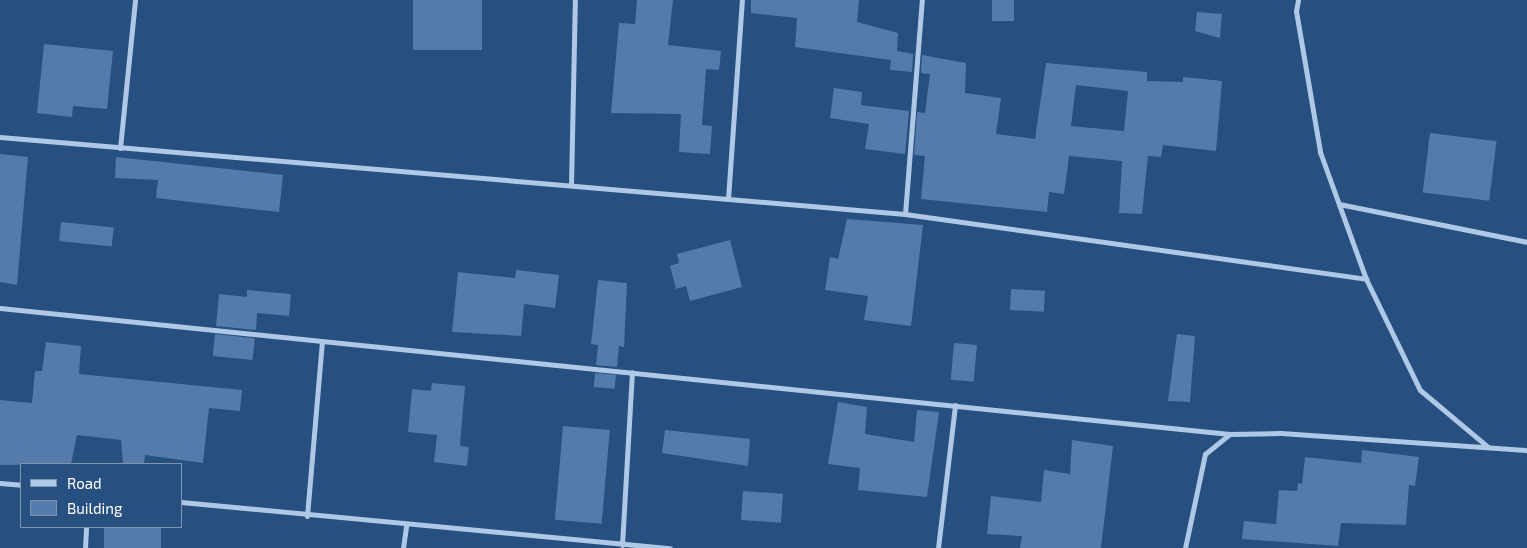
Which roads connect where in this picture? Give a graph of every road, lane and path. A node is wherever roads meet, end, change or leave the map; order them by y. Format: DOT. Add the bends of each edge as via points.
graph roads {
  1 [pos="136,0"];
  2 [pos="575,0"];
  3 [pos="742,0"];
  4 [pos="922,0"];
  5 [pos="1298,0"];
  6 [pos="0,137"];
  7 [pos="120,148"];
  8 [pos="571,185"];
  9 [pos="728,199"];
  10 [pos="1339,204"];
  11 [pos="905,214"];
  12 [pos="1527,242"];
  13 [pos="1366,279"];
  14 [pos="0,308"];
  15 [pos="322,342"];
  16 [pos="632,372"];
  17 [pos="955,405"];
  18 [pos="1230,434"];
  19 [pos="1488,447"];
  20 [pos="1527,450"];
  21 [pos="0,483"];
  22 [pos="20,485"];
  23 [pos="182,502"];
  24 [pos="307,516"];
  25 [pos="406,526"];
  26 [pos="86,528"];
  27 [pos="622,545"];
  28 [pos="85,548"];
  29 [pos="403,548"];
  30 [pos="660,548"];
  31 [pos="670,548"];
  32 [pos="938,548"];
  33 [pos="1185,548"];
  1 -- 7 [label="street"];
  2 -- 8 [label="street"];
  3 -- 9 [label="street"];
  4 -- 11 [label="street"];
  5 -- 10 [label="street" via="1296,11 1320,152"];
  6 -- 7 [label="street"];
  7 -- 8 [label="street"];
  8 -- 9 [label="street"];
  9 -- 11 [label="street"];
  10 -- 12 [label="street"];
  10 -- 13 [label="street"];
  11 -- 13 [label="street"];
  13 -- 19 [label="street" via="1420,390"];
  14 -- 15 [label="street"];
  15 -- 16 [label="street"];
  15 -- 24 [label="street"];
  16 -- 17 [label="street"];
  16 -- 27 [label="street"];
  17 -- 18 [label="street"];
  17 -- 32 [label="street"];
  18 -- 19 [label="street" via="1281,433"];
  18 -- 33 [label="street" via="1205,454"];
  19 -- 20 [label="street"];
  21 -- 22 [label="street"];
  23 -- 24 [label="street"];
  24 -- 25 [label="street"];
  25 -- 27 [label="street"];
  25 -- 29 [label="street"];
  26 -- 28 [label="street"];
  27 -- 30 [label="street"];
  30 -- 31 [label="street"];
}
